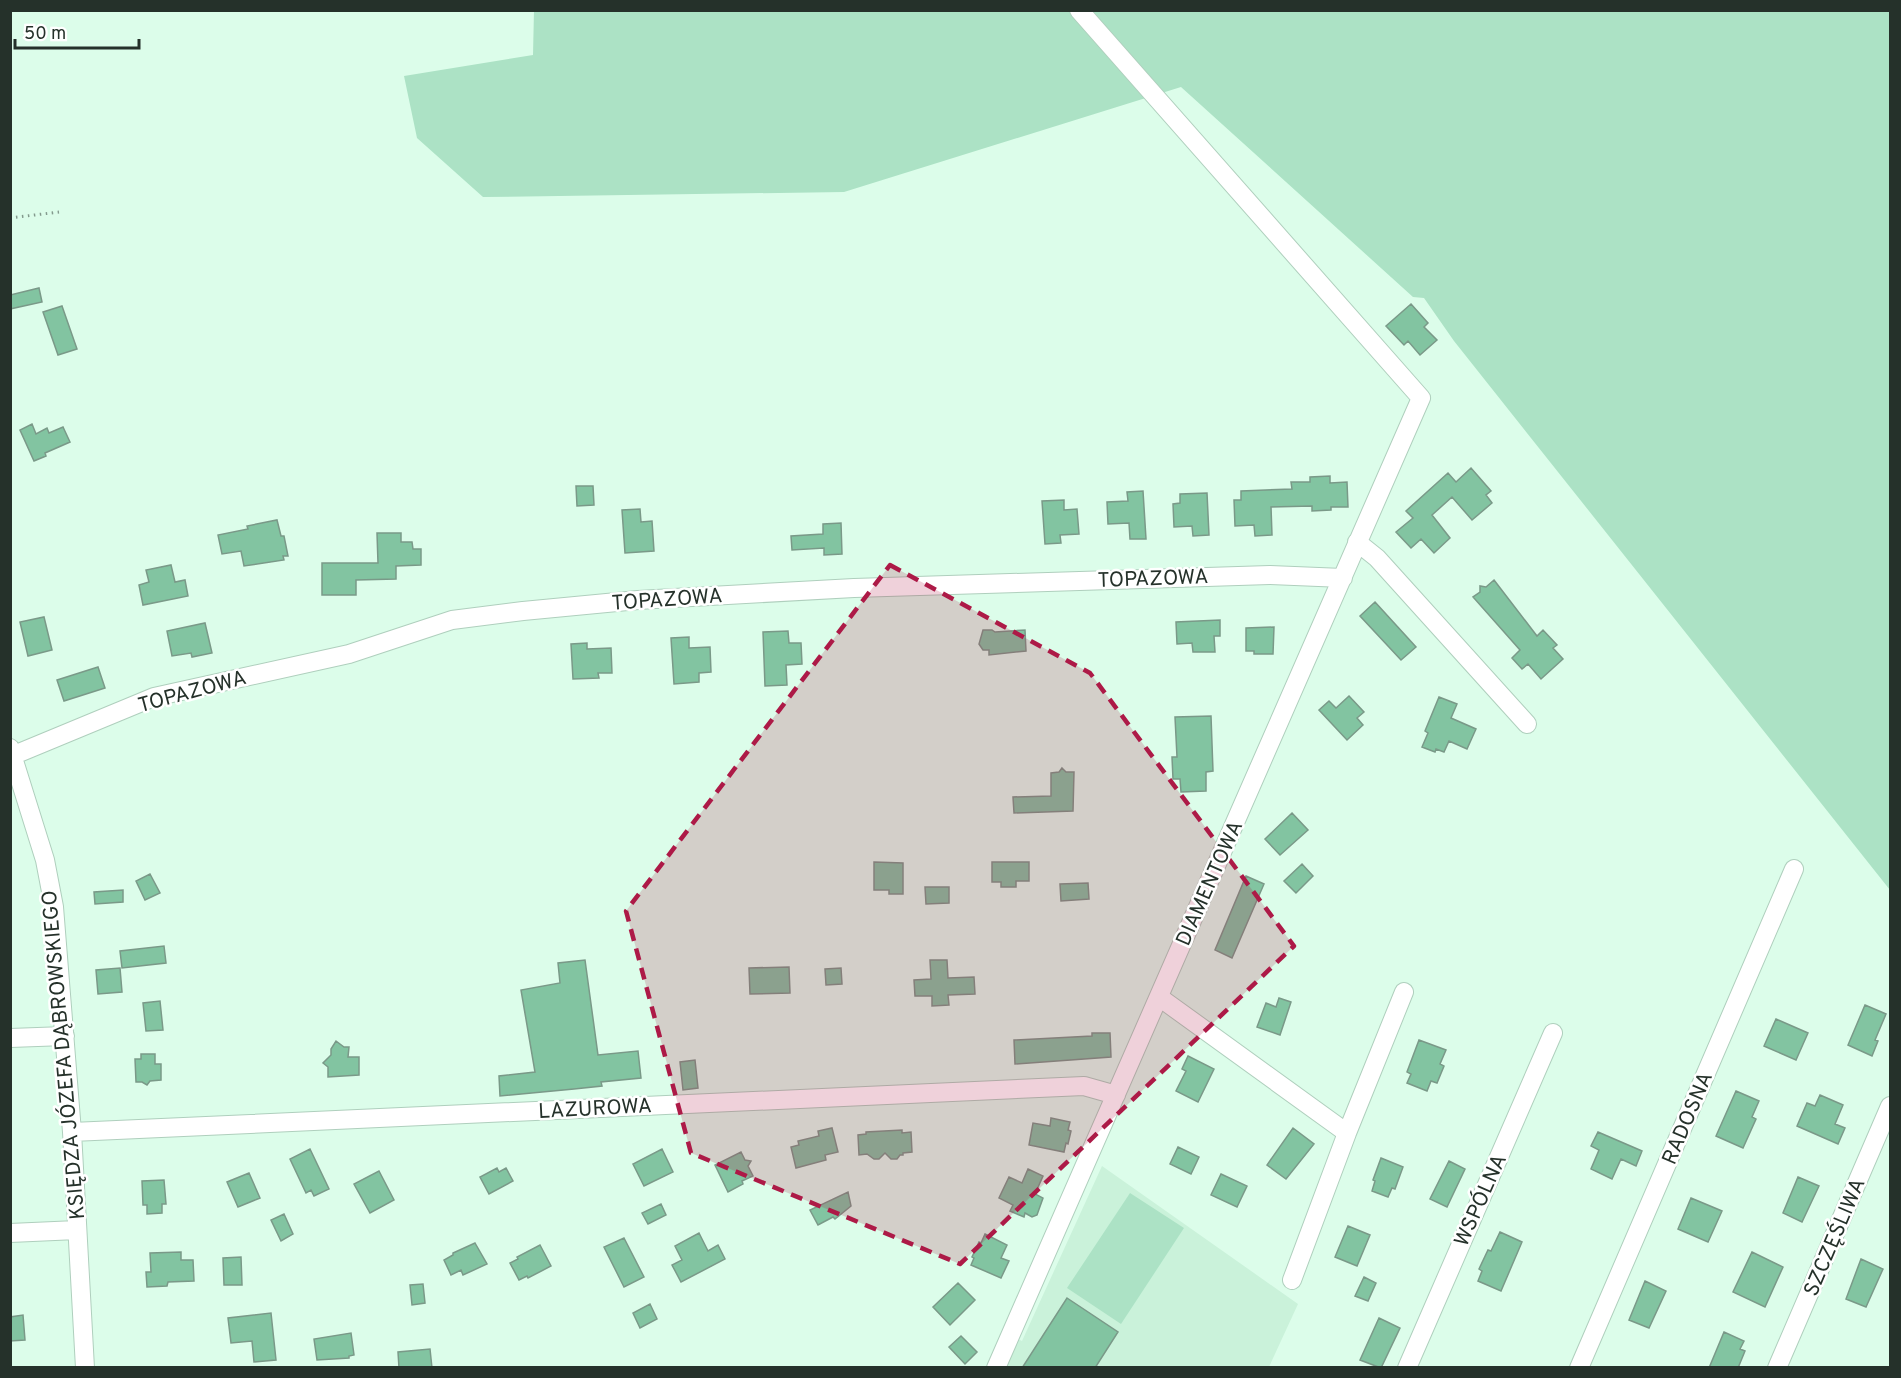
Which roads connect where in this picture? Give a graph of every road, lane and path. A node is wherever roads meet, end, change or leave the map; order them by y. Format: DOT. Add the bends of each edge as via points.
graph roads {
  1 [pos="1079,10"];
  2 [pos="59,212"];
  3 [pos="10,218"];
  4 [pos="1357,542"];
  5 [pos="1343,578"];
  6 [pos="1527,724"];
  7 [pos="12,751"];
  8 [pos="1794,868"];
  9 [pos="1404,992"];
  10 [pos="1159,997"];
  11 [pos="1553,1033"];
  12 [pos="65,1036"];
  13 [pos="10,1038"];
  14 [pos="1116,1095"];
  15 [pos="1890,1106"];
  16 [pos="72,1132"];
  17 [pos="1347,1133"];
  18 [pos="78,1230"];
  19 [pos="10,1233"];
  20 [pos="1292,1280"];
  21 [pos="85,1368"];
  22 [pos="996,1368"];
  23 [pos="1407,1368"];
  24 [pos="1579,1368"];
  25 [pos="1777,1368"];
  1 -- 4 [label="street, DIAMENTOWA" via="1421,398"];
  2 -- 3 [label="path"];
  4 -- 5 [label="street, DIAMENTOWA"];
  4 -- 6 [label="street" via="1377,558"];
  5 -- 7 [label="street, TOPAZOWA" via="1270,574 854,588 638,600 452,620 349,654 154,697"];
  5 -- 10 [label="street, DIAMENTOWA"];
  7 -- 12 [label="street, KSIĘDZA JÓZEFA DĄBROWSKIEGO" via="45,860 54,907"];
  8 -- 24 [label="street, RADOSNA"];
  9 -- 17 [label="street"];
  10 -- 14 [label="street, DIAMENTOWA"];
  10 -- 17 [label="street"];
  11 -- 23 [label="street, WSPÓLNA"];
  12 -- 13 [label="street"];
  12 -- 16 [label="street, KSIĘDZA JÓZEFA DĄBROWSKIEGO"];
  14 -- 16 [label="street, LAZUROWA" via="1084,1086"];
  14 -- 22 [label="street, DIAMENTOWA"];
  15 -- 25 [label="street, SZCZĘŚLIWA"];
  16 -- 18 [label="street, KSIĘDZA JÓZEFA DĄBROWSKIEGO"];
  17 -- 20 [label="street"];
  18 -- 19 [label="street"];
  18 -- 21 [label="street, KSIĘDZA JÓZEFA DĄBROWSKIEGO"];
}
